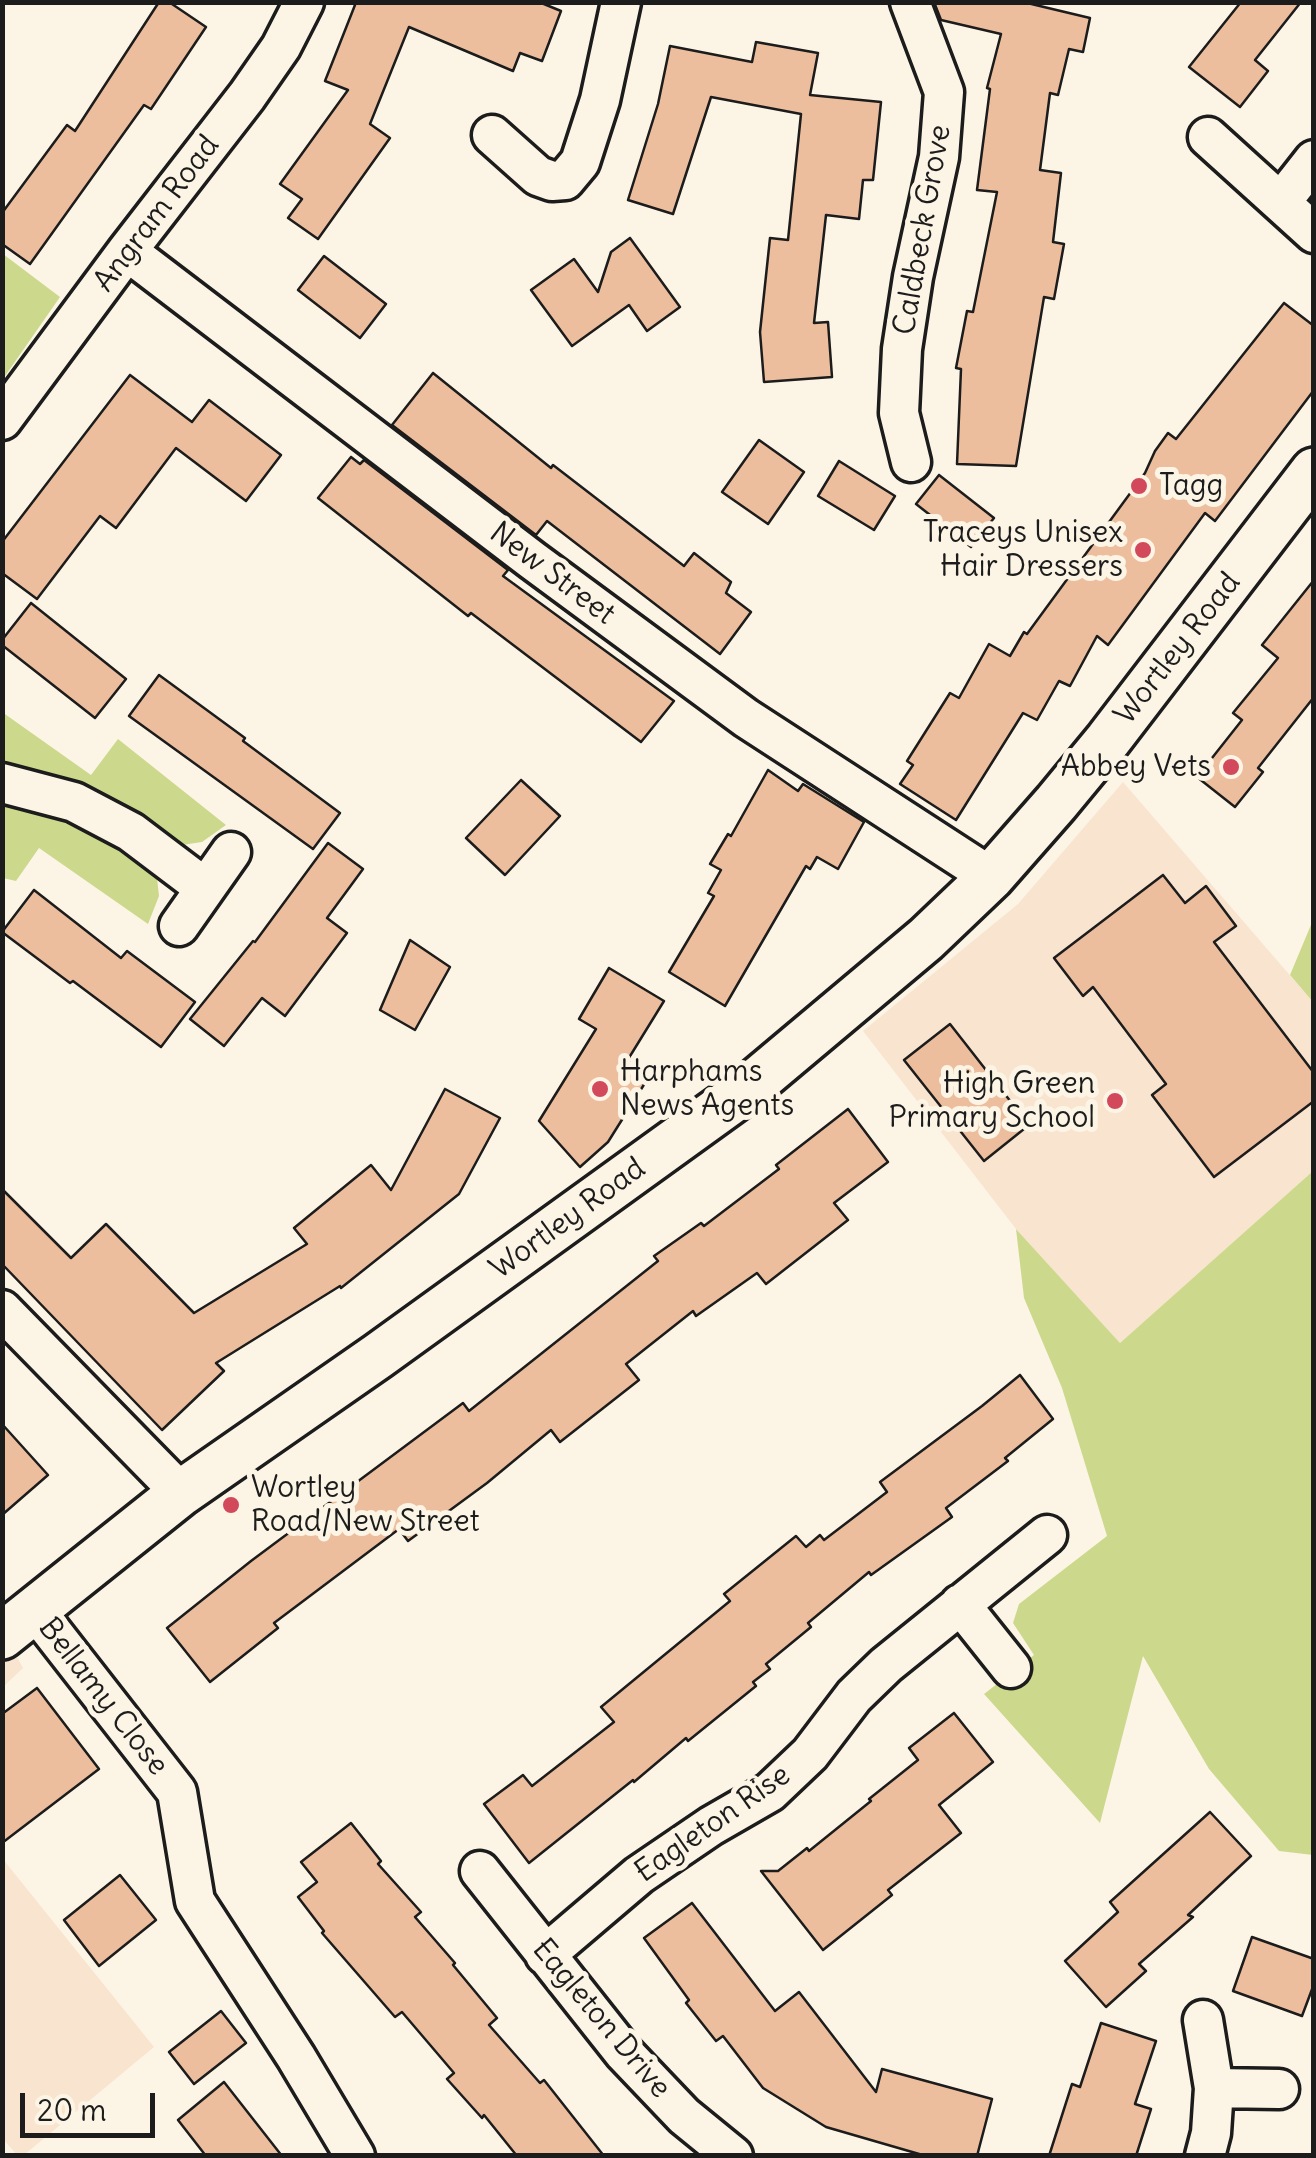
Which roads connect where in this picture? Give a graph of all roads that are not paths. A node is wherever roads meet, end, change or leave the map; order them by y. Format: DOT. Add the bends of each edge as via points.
graph roads {
  1 [pos="304,2"];
  2 [pos="621,2"];
  3 [pos="910,2"];
  4 [pos="492,135"];
  5 [pos="1208,136"];
  6 [pos="1314,160"];
  7 [pos="1281,202"];
  8 [pos="1314,233"];
  9 [pos="128,251"];
  10 [pos="2,420"];
  11 [pos="911,462"];
  12 [pos="1314,471"];
  13 [pos="2,784"];
  14 [pos="231,852"];
  15 [pos="991,877"];
  16 [pos="205,888"];
  17 [pos="179,926"];
  18 [pos="2,1310"];
  19 [pos="181,1493"];
  20 [pos="1047,1535"];
  21 [pos="960,1604"];
  22 [pos="18,1623"];
  23 [pos="1011,1668"];
  24 [pos="480,1871"];
  25 [pos="545,1955"];
  26 [pos="1203,2020"];
  27 [pos="1214,2088"];
  28 [pos="1280,2088"];
  29 [pos="355,2156"];
  30 [pos="732,2156"];
  31 [pos="1205,2156"];
  1 -- 9 [label="street, Angram Road" via="258,80"];
  2 -- 4 [label="street" via="600,100 580,162 566,180 538,176"];
  3 -- 11 [label="street, Caldbeck Grove" via="944,92 940,157 902,349 899,413"];
  5 -- 7 [label="street"];
  6 -- 7 [label="street"];
  7 -- 8 [label="street"];
  9 -- 10 [label="street, Angram Road"];
  9 -- 15 [label="street, New Street" via="746,718"];
  12 -- 15 [label="street, Wortley Road" via="1108,740"];
  13 -- 16 [label="street" via="74,802 130,832"];
  14 -- 16 [label="street"];
  15 -- 19 [label="street, Wortley Road" via="745,1090"];
  16 -- 17 [label="street"];
  18 -- 19 [label="street"];
  19 -- 22 [label="street, Wortley Road"];
  20 -- 21 [label="street, Eagleton Rise"];
  21 -- 23 [label="street"];
  21 -- 25 [label="street, Eagleton Rise" via="886,1665 770,1792 639,1875"];
  22 -- 29 [label="street, Bellamy Close" via="177,1792 196,1901"];
  24 -- 25 [label="street, Eagleton Drive"];
  25 -- 30 [label="street, Eagleton Drive" via="624,2053"];
  26 -- 27 [label="street"];
  27 -- 28 [label="street"];
  27 -- 31 [label="street"];
}
